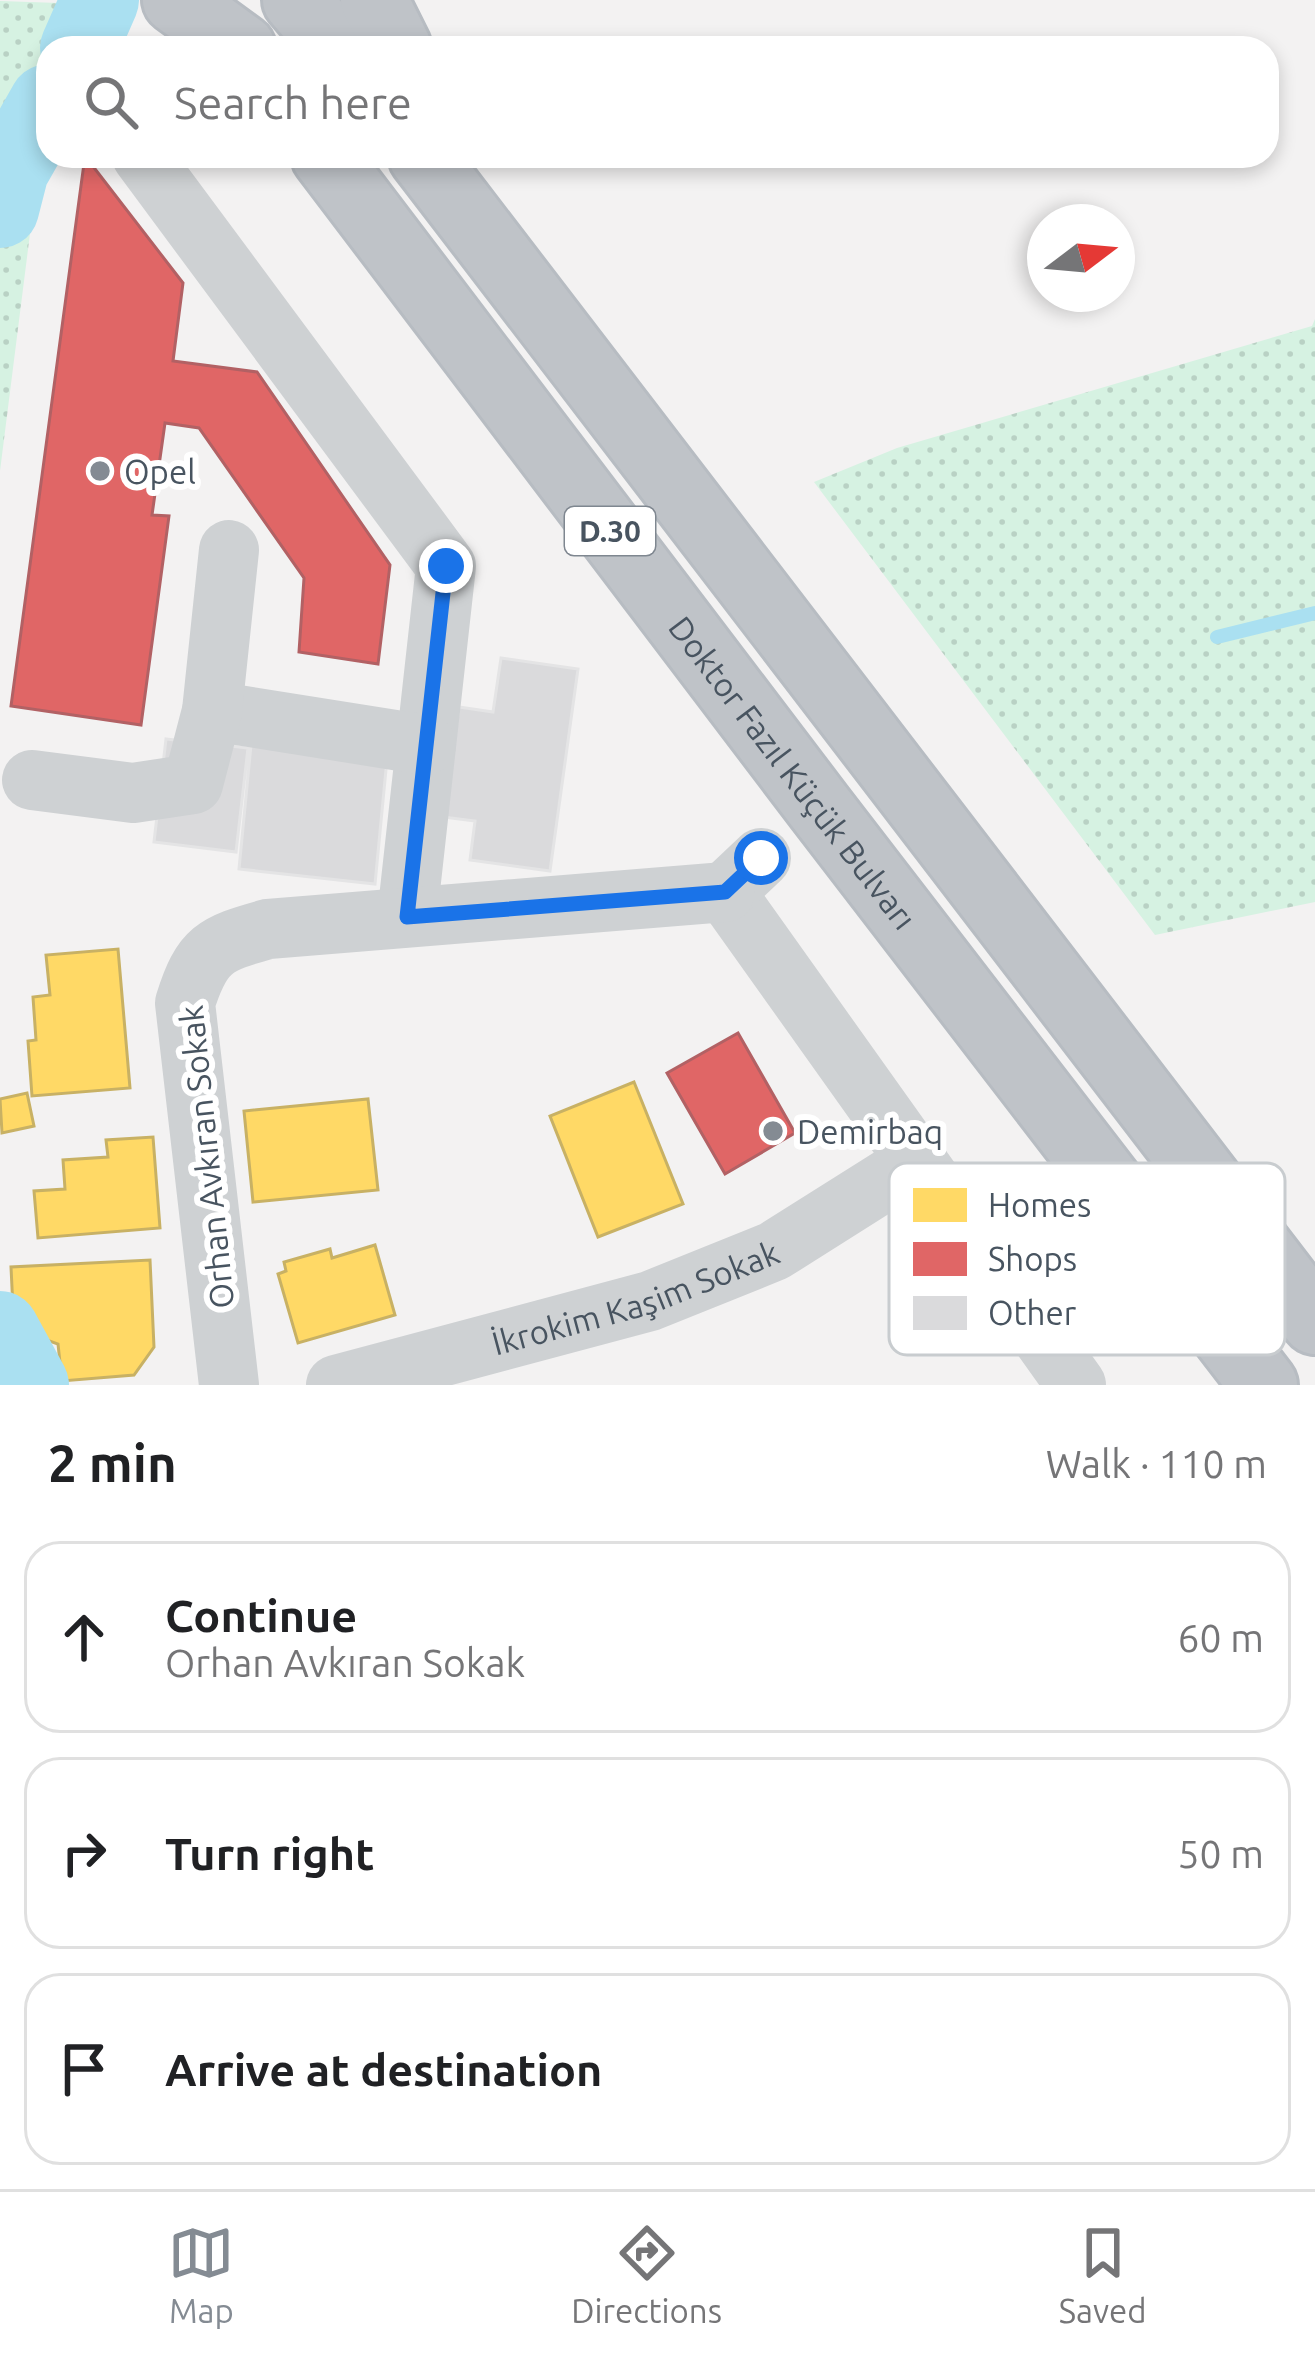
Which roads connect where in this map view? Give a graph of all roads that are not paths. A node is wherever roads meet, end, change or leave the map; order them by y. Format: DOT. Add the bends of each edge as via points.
graph roads {
  1 [pos="176,0"];
  2 [pos="208,0"];
  3 [pos="296,0"];
  4 [pos="374,0"];
  5 [pos="226,36"];
  6 [pos="234,36"];
  7 [pos="327,36"];
  8 [pos="392,36"];
  9 [pos="151,168"];
  10 [pos="334,168"];
  11 [pos="431,168"];
  12 [pos="480,168"];
  13 [pos="672,479"];
  14 [pos="229,550"];
  15 [pos="212,711"];
  16 [pos="426,746"];
  17 [pos="32,780"];
  18 [pos="407,917"];
  19 [pos="915,1162"];
  20 [pos="1093,1163"];
  21 [pos="1194,1163"];
  22 [pos="889,1178"];
  23 [pos="1285,1282"];
  24 [pos="1315,1321"];
  25 [pos="1054,1355"];
  26 [pos="1241,1355"];
  27 [pos="229,1385"];
  28 [pos="336,1385"];
  29 [pos="1076,1385"];
  30 [pos="1264,1385"];
  1 -- 5 [label="highway"];
  2 -- 6 [label="highway"];
  3 -- 7 [label="highway"];
  4 -- 8 [label="highway"];
  9 -- 16 [label="street" via="446,566"];
  10 -- 20 [label="highway, Doktor Fazıl Küçük Bulvarı / D.30"];
  11 -- 13 [label="highway, D.30"];
  12 -- 13 [label="highway" via="578,312"];
  13 -- 21 [label="highway, D.30"];
  14 -- 15 [label="street"];
  15 -- 16 [label="street"];
  15 -- 17 [label="street" via="193,784 133,793"];
  16 -- 18 [label="street"];
  18 -- 19 [label="street, Orhan Avkıran Sokak" via="743,875"];
  18 -- 27 [label="street, Orhan Avkıran Sokak" via="268,929 223,942 196,968 185,1004"];
  22 -- 28 [label="street, İkrokim Kaşim Sokak" via="774,1251 650,1301"];
  23 -- 24 [label="highway, D.30"];
  25 -- 29 [label="street"];
  26 -- 30 [label="highway, Doktor Fazıl Küçük Bulvarı / D.30"];
}
